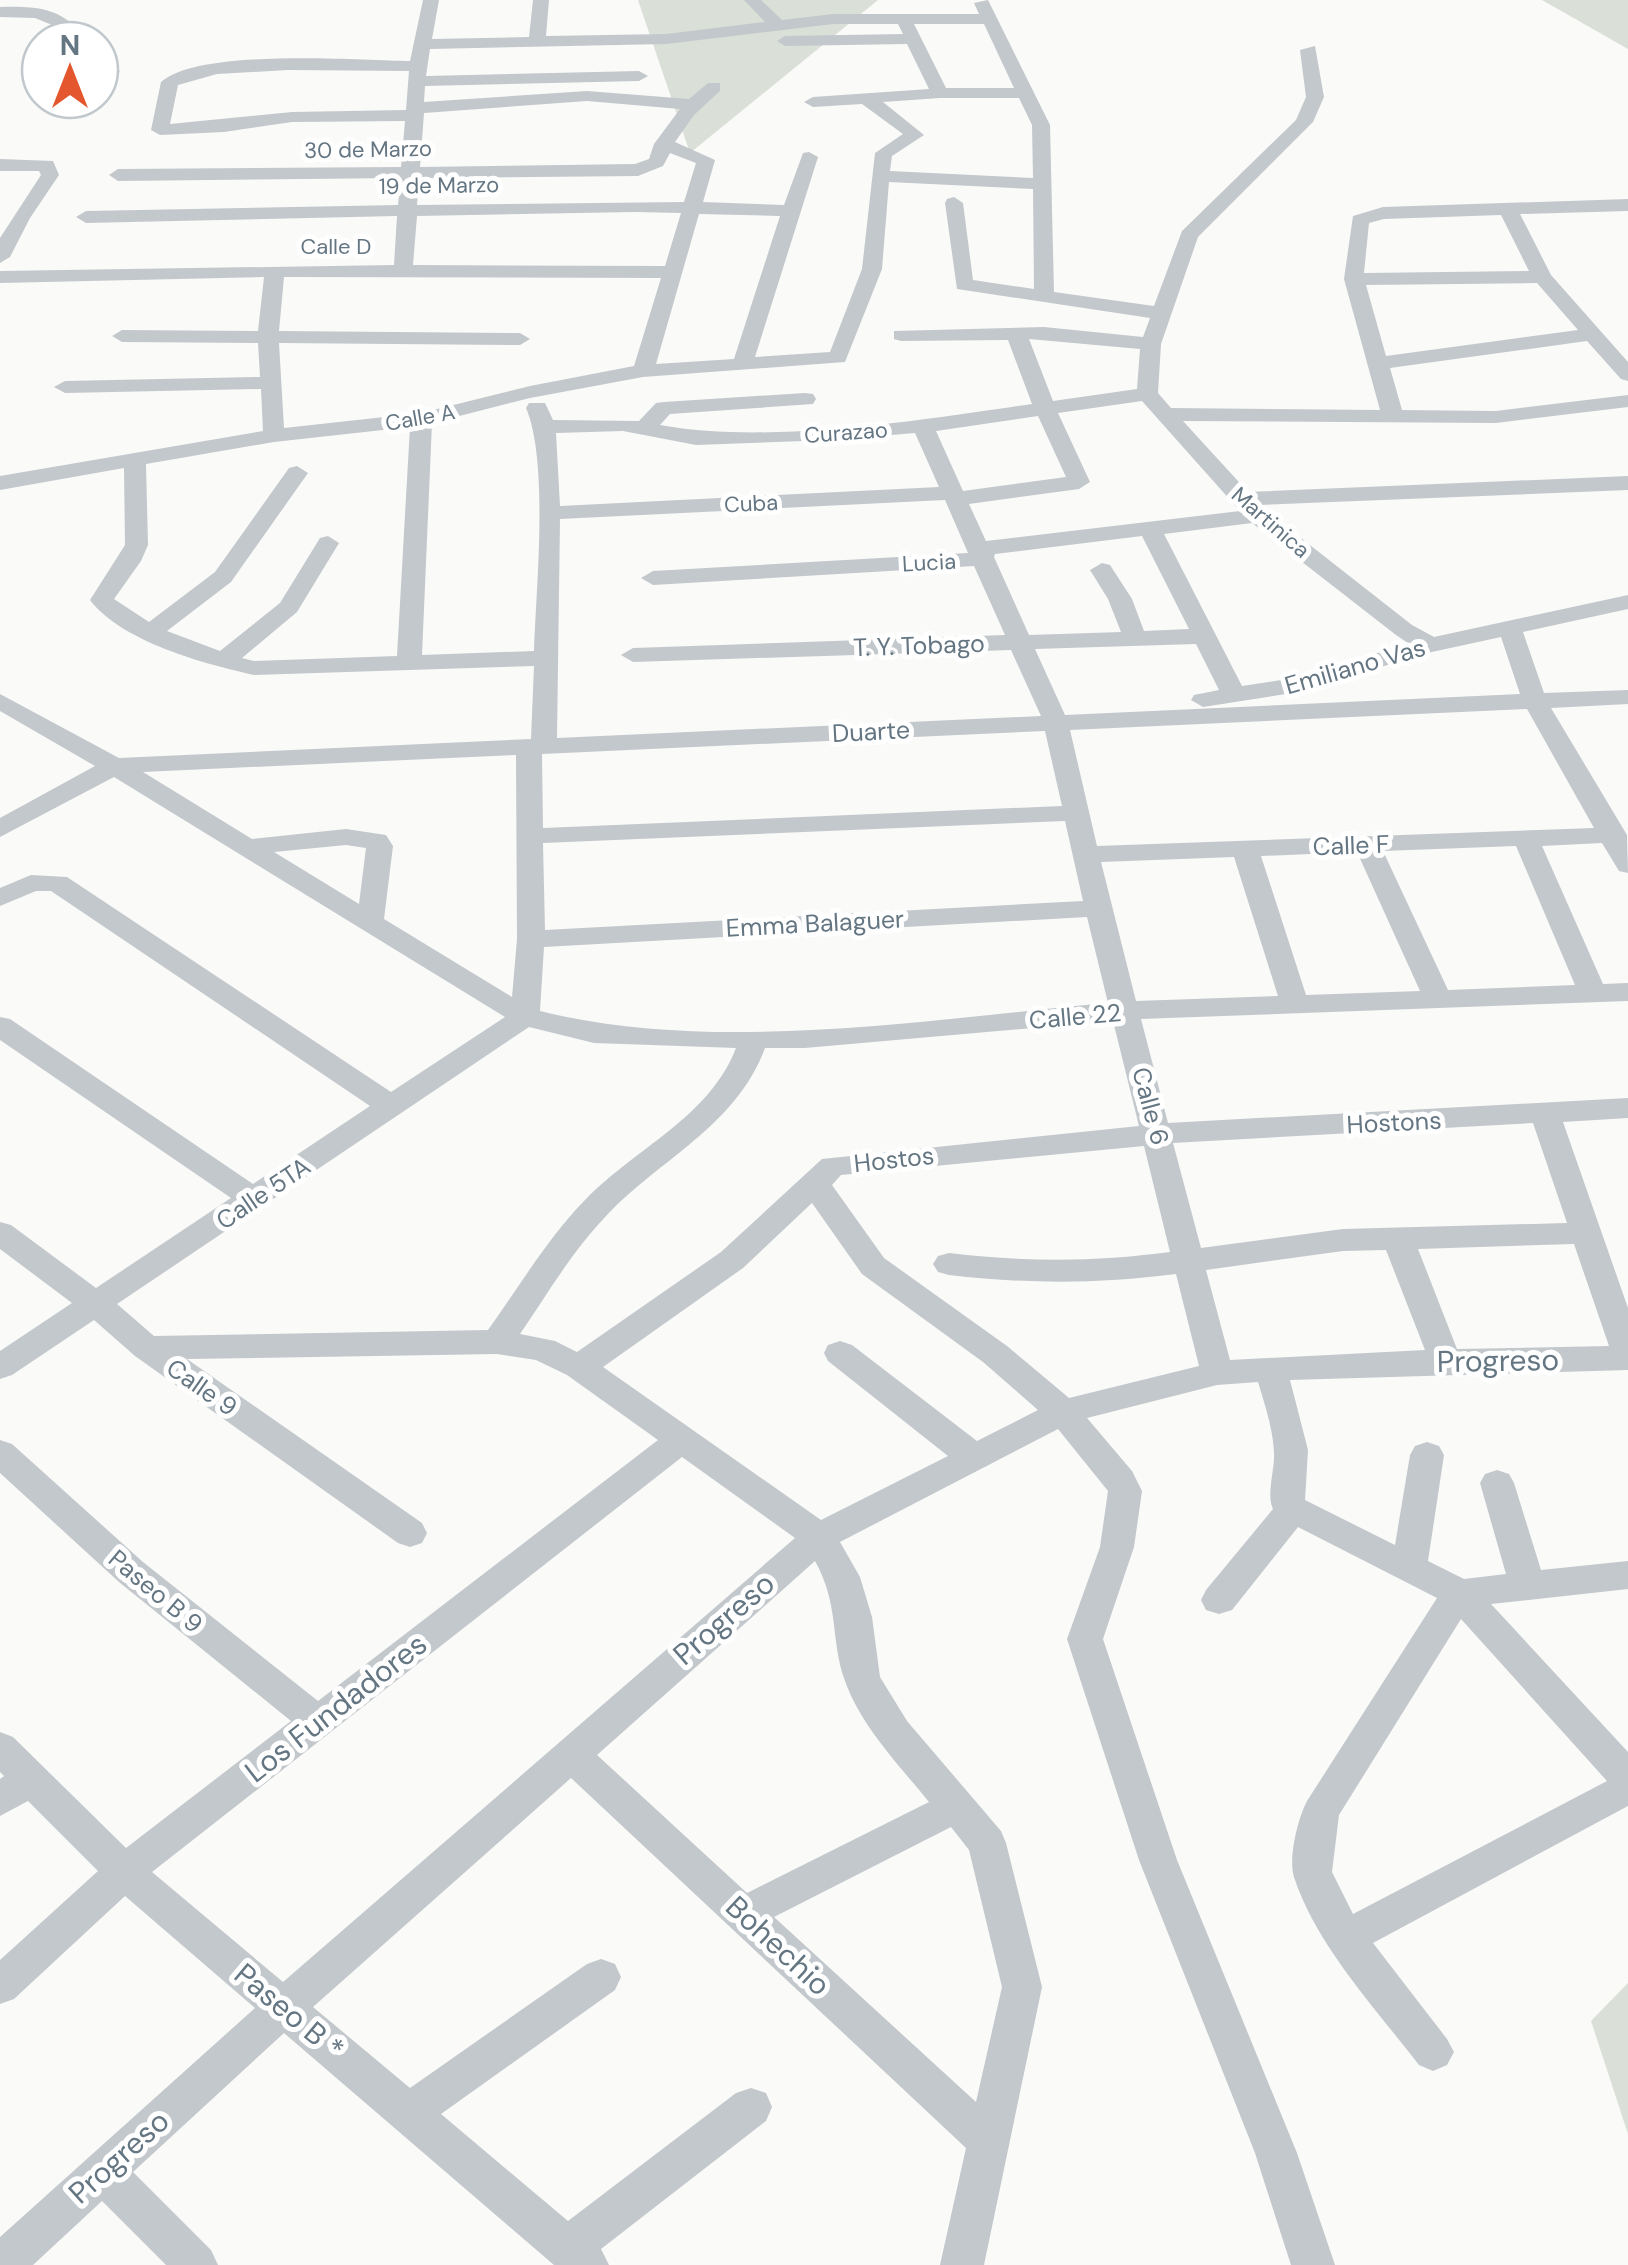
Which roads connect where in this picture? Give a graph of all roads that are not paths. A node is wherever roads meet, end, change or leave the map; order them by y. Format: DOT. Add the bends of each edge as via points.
graph roads {
  1 [pos="431,0"];
  2 [pos="541,0"];
  3 [pos="752,0"];
  4 [pos="825,0"];
  5 [pos="900,9"];
  6 [pos="984,9"];
  7 [pos="1,14"];
  8 [pos="833,19"];
  9 [pos="58,20"];
  10 [pos="773,27"];
  11 [pos="914,38"];
  12 [pos="537,42"];
  13 [pos="422,44"];
  14 [pos="1309,50"];
  15 [pos="418,74"];
  16 [pos="639,76"];
  17 [pos="714,88"];
  18 [pos="940,93"];
  19 [pos="1026,93"];
  20 [pos="866,98"];
  21 [pos="813,102"];
  22 [pos="692,104"];
  23 [pos="417,111"];
  24 [pos="663,144"];
  25 [pos="809,157"];
  26 [pos="0,164"];
  27 [pos="409,171"];
  28 [pos="118,175"];
  29 [pos="880,176"];
  30 [pos="1039,184"];
  31 [pos="954,203"];
  32 [pos="1628,206"];
  33 [pos="693,208"];
  34 [pos="407,210"];
  35 [pos="793,211"];
  36 [pos="1509,211"];
  37 [pos="86,217"];
  38 [pos="10,218"];
  39 [pos="0,257"];
  40 [pos="275,271"];
  41 [pos="403,271"];
  42 [pos="672,272"];
  43 [pos="0,277"];
  44 [pos="1542,277"];
  45 [pos="1354,279"];
  46 [pos="1044,296"];
  47 [pos="1161,313"];
  48 [pos="1016,333"];
  49 [pos="1594,334"];
  50 [pos="268,335"];
  51 [pos="901,335"];
  52 [pos="122,336"];
  53 [pos="520,338"];
  54 [pos="1151,344"];
  55 [pos="743,363"];
  56 [pos="1375,364"];
  57 [pos="643,371"];
  58 [pos="1628,375"];
  59 [pos="270,383"];
  60 [pos="65,388"];
  61 [pos="530,392"];
  62 [pos="1146,394"];
  63 [pos="805,399"];
  64 [pos="1628,401"];
  65 [pos="1045,409"];
  66 [pos="1162,414"];
  67 [pos="1393,417"];
  68 [pos="421,419"];
  69 [pos="923,426"];
  70 [pos="545,427"];
  71 [pos="644,430"];
  72 [pos="274,436"];
  73 [pos="135,461"];
  74 [pos="297,472"];
  75 [pos="0,483"];
  76 [pos="1628,483"];
  77 [pos="955,496"];
  78 [pos="1249,507"];
  79 [pos="549,513"];
  80 [pos="1150,529"];
  81 [pos="328,544"];
  82 [pos="981,559"];
  83 [pos="1102,570"];
  84 [pos="653,578"];
  85 [pos="1628,602"];
  86 [pos="1510,628"];
  87 [pos="151,632"];
  88 [pos="1206,636"];
  89 [pos="1134,638"];
  90 [pos="1020,640"];
  91 [pos="1430,645"];
  92 [pos="632,654"];
  93 [pos="546,658"];
  94 [pos="222,661"];
  95 [pos="409,664"];
  96 [pos="1234,695"];
  97 [pos="1628,698"];
  98 [pos="0,700"];
  99 [pos="1535,702"];
  100 [pos="1068,722"];
  101 [pos="537,746"];
  102 [pos="114,766"];
  103 [pos="1079,813"];
  104 [pos="0,829"];
  105 [pos="1614,835"];
  106 [pos="530,836"];
  107 [pos="1526,839"];
  108 [pos="1366,844"];
  109 [pos="248,848"];
  110 [pos="1245,848"];
  111 [pos="1088,854"];
  112 [pos="1628,866"];
  113 [pos="0,898"];
  114 [pos="1098,908"];
  115 [pos="370,922"];
  116 [pos="531,939"];
  117 [pos="1628,992"];
  118 [pos="1594,993"];
  119 [pos="1438,999"];
  120 [pos="1295,1004"];
  121 [pos="1124,1011"];
  122 [pos="525,1017"];
  123 [pos="0,1026"];
  124 [pos="754,1040"];
  125 [pos="392,1107"];
  126 [pos="1628,1108"];
  127 [pos="1546,1114"];
  128 [pos="1159,1134"];
  129 [pos="813,1181"];
  130 [pos="253,1200"];
  131 [pos="0,1233"];
  132 [pos="1586,1233"];
  133 [pos="1398,1239"];
  134 [pos="1192,1263"];
  135 [pos="949,1264"];
  136 [pos="1616,1282"];
  137 [pos="97,1305"];
  138 [pos="498,1342"];
  139 [pos="147,1348"];
  140 [pos="840,1354"];
  141 [pos="1628,1356"];
  142 [pos="1446,1362"];
  143 [pos="0,1367"];
  144 [pos="580,1367"];
  145 [pos="1270,1370"];
  146 [pos="1218,1373"];
  147 [pos="1063,1412"];
  148 [pos="681,1440"];
  149 [pos="0,1452"];
  150 [pos="1427,1456"];
  151 [pos="975,1458"];
  152 [pos="1497,1483"];
  153 [pos="1293,1509"];
  154 [pos="410,1533"];
  155 [pos="819,1537"];
  156 [pos="1409,1568"];
  157 [pos="1628,1576"];
  158 [pos="1528,1586"];
  159 [pos="1460,1593"];
  160 [pos="1219,1600"];
  161 [pos="318,1722"];
  162 [pos="0,1748"];
  163 [pos="570,1754"];
  164 [pos="1628,1778"];
  165 [pos="16,1788"];
  166 [pos="1628,1788"];
  167 [pos="957,1806"];
  168 [pos="124,1872"];
  169 [pos="743,1914"];
  170 [pos="1345,1938"];
  171 [pos="601,1978"];
  172 [pos="0,1986"];
  173 [pos="284,2007"];
  174 [pos="1434,2052"];
  175 [pos="750,2107"];
  176 [pos="409,2112"];
  177 [pos="986,2139"];
  178 [pos="103,2172"];
  179 [pos="577,2256"];
  180 [pos="1,2265"];
  181 [pos="196,2265"];
  182 [pos="962,2265"];
  183 [pos="1313,2265"];
  1 -- 13 [label="street"];
  2 -- 12 [label="street"];
  3 -- 10 [label="street"];
  4 -- 8 [label="street"];
  5 -- 6 [label="street"];
  5 -- 8 [label="street"];
  5 -- 11 [label="street"];
  6 -- 19 [label="street"];
  7 -- 9 [label="street" via="34,12"];
  8 -- 10 [label="street"];
  10 -- 11 [label="street" via="777,39 796,42"];
  10 -- 12 [label="street" via="666,39"];
  11 -- 18 [label="street"];
  12 -- 13 [label="street"];
  13 -- 15 [label="street"];
  14 -- 47 [label="street" via="1315,97 1304,122 1190,233"];
  15 -- 16 [label="street"];
  15 -- 23 [label="street"];
  15 -- 23 [label="street" via="240,67 190,72 170,82 160,130"];
  17 -- 22 [label="street"];
  18 -- 19 [label="street"];
  18 -- 20 [label="street"];
  19 -- 30 [label="street" via="1041,125"];
  20 -- 21 [label="street"];
  20 -- 29 [label="street" via="915,132 884,153"];
  22 -- 23 [label="street" via="587,96"];
  22 -- 24 [label="street"];
  23 -- 27 [label="street"];
  24 -- 27 [label="street, 30 de Marzo" via="658,162 648,168"];
  24 -- 33 [label="street" via="706,158"];
  25 -- 35 [label="street"];
  26 -- 38 [label="street" via="46,164 50,175"];
  27 -- 28 [label="street, 30 de Marzo"];
  27 -- 34 [label="street"];
  29 -- 30 [label="street"];
  29 -- 55 [label="street, Calle A" via="872,269 840,357"];
  30 -- 46 [label="street"];
  31 -- 46 [label="street" via="964,285"];
  32 -- 36 [label="street"];
  33 -- 34 [label="street, 19 de Marzo"];
  33 -- 35 [label="street, 19 de Marzo"];
  33 -- 42 [label="street"];
  34 -- 37 [label="street, 19 de Marzo"];
  34 -- 41 [label="street"];
  35 -- 55 [label="street"];
  36 -- 44 [label="street"];
  36 -- 45 [label="street" via="1364,216"];
  38 -- 39 [label="street"];
  40 -- 41 [label="street, Calle D"];
  40 -- 43 [label="street, Calle D"];
  40 -- 50 [label="street"];
  41 -- 42 [label="street, Calle D"];
  42 -- 57 [label="street"];
  44 -- 45 [label="street"];
  44 -- 49 [label="street"];
  45 -- 56 [label="street"];
  46 -- 47 [label="street"];
  47 -- 54 [label="street"];
  48 -- 51 [label="street"];
  48 -- 54 [label="street"];
  48 -- 65 [label="street"];
  49 -- 56 [label="street"];
  49 -- 58 [label="street"];
  50 -- 52 [label="street"];
  50 -- 53 [label="street"];
  50 -- 59 [label="street"];
  54 -- 62 [label="street"];
  55 -- 57 [label="street, Calle A"];
  56 -- 67 [label="street"];
  57 -- 61 [label="street, Calle A"];
  59 -- 60 [label="street"];
  59 -- 72 [label="street"];
  61 -- 68 [label="street, Calle A"];
  61 -- 70 [label="street"];
  62 -- 65 [label="street, Curazao"];
  62 -- 66 [label="street, Martinica"];
  63 -- 71 [label="street" via="664,408"];
  64 -- 67 [label="street" via="1496,417"];
  65 -- 69 [label="street, Curazao"];
  65 -- 77 [label="street, Cuba" via="1079,482"];
  66 -- 67 [label="street"];
  66 -- 78 [label="street, Martinica"];
  68 -- 72 [label="street, Calle A"];
  68 -- 95 [label="street"];
  69 -- 71 [label="street, Curazao" via="696,438"];
  69 -- 77 [label="street, Calle 6"];
  70 -- 71 [label="street, Curazao" via="617,424"];
  70 -- 79 [label="street"];
  72 -- 73 [label="street, Calle A"];
  73 -- 75 [label="street, Calle A"];
  73 -- 87 [label="street" via="138,540 102,600"];
  74 -- 87 [label="street" via="223,576"];
  76 -- 78 [label="street, Lucia"];
  77 -- 79 [label="street, Cuba"];
  77 -- 82 [label="street, Calle 6"];
  78 -- 80 [label="street, Lucia"];
  78 -- 91 [label="street, Martinica"];
  79 -- 93 [label="street"];
  80 -- 82 [label="street, Lucia" via="987,548"];
  80 -- 88 [label="street"];
  81 -- 94 [label="street" via="289,607"];
  82 -- 84 [label="street, Lucia"];
  82 -- 90 [label="street, Calle 6"];
  83 -- 89 [label="street"];
  85 -- 86 [label="street, Emiliano Vas"];
  86 -- 91 [label="street, Emiliano Vas"];
  86 -- 99 [label="street"];
  87 -- 94 [label="street"];
  88 -- 89 [label="street, T. Y. Tobago"];
  88 -- 96 [label="street"];
  89 -- 90 [label="street, T. Y. Tobago"];
  90 -- 92 [label="street, T. Y. Tobago"];
  90 -- 100 [label="street, Calle 6"];
  91 -- 96 [label="street, Emiliano Vas" via="1311,682"];
  93 -- 95 [label="street"];
  93 -- 101 [label="street"];
  94 -- 95 [label="street" via="274,669"];
  96 -- 100 [label="street, Emiliano Vas"];
  97 -- 99 [label="street, Duarte"];
  98 -- 102 [label="street, Calle 22"];
  99 -- 100 [label="street, Duarte"];
  99 -- 105 [label="street"];
  100 -- 101 [label="street, Duarte"];
  100 -- 103 [label="street, Calle 6"];
  101 -- 102 [label="street, Duarte"];
  101 -- 106 [label="street"];
  102 -- 104 [label="street"];
  102 -- 109 [label="street, Calle 22"];
  103 -- 106 [label="street"];
  103 -- 111 [label="street, Calle 6"];
  105 -- 107 [label="street, Calle F"];
  105 -- 112 [label="street"];
  106 -- 116 [label="street"];
  107 -- 108 [label="street, Calle F"];
  107 -- 118 [label="street"];
  108 -- 110 [label="street, Calle F"];
  108 -- 119 [label="street"];
  109 -- 115 [label="street, Calle 22"];
  109 -- 115 [label="street" via="346,837 376,841"];
  110 -- 111 [label="street, Calle F"];
  110 -- 120 [label="street"];
  111 -- 114 [label="street, Calle 6"];
  113 -- 125 [label="street" via="31,883 57,883"];
  114 -- 116 [label="street, Emma Balaguer"];
  114 -- 121 [label="street, Calle 6"];
  115 -- 122 [label="street, Calle 22"];
  116 -- 122 [label="street"];
  117 -- 118 [label="street, Calle 22"];
  118 -- 119 [label="street, Calle 22"];
  119 -- 120 [label="street, Calle 22"];
  120 -- 121 [label="street, Calle 22"];
  121 -- 124 [label="street, Calle 22"];
  121 -- 128 [label="street, Calle 6"];
  122 -- 124 [label="street, Calle 22" via="608,1036"];
  122 -- 125 [label="street, Calle 5TA"];
  123 -- 130 [label="street"];
  124 -- 138 [label="street" via="736,1083 600,1203"];
  125 -- 130 [label="street, Calle 5TA"];
  126 -- 127 [label="street, Hostons"];
  127 -- 128 [label="street, Hostons"];
  127 -- 132 [label="street"];
  128 -- 129 [label="street, Hostos" via="847,1163"];
  128 -- 134 [label="street, Calle 6"];
  129 -- 144 [label="street, Hostos" via="732,1260"];
  129 -- 147 [label="street" via="872,1266"];
  130 -- 137 [label="street, Calle 5TA"];
  131 -- 137 [label="street, Calle 9"];
  132 -- 133 [label="street"];
  132 -- 136 [label="street"];
  133 -- 134 [label="street" via="1343,1240"];
  133 -- 142 [label="street"];
  134 -- 135 [label="street" via="1063,1274"];
  134 -- 146 [label="street, Calle 6"];
  136 -- 141 [label="street"];
  137 -- 139 [label="street, Calle 9"];
  137 -- 143 [label="street, Calle 5TA"];
  138 -- 139 [label="street"];
  138 -- 144 [label="street" via="544,1349"];
  139 -- 154 [label="street, Calle 9"];
  140 -- 151 [label="street"];
  141 -- 142 [label="street, Progreso"];
  142 -- 145 [label="street, Progreso"];
  144 -- 148 [label="street"];
  145 -- 146 [label="street, Progreso"];
  145 -- 153 [label="street" via="1292,1434 1287,1502"];
  146 -- 147 [label="street, Progreso"];
  147 -- 151 [label="street, Progreso"];
  147 -- 183 [label="street" via="1125,1491 1117,1547 1085,1638 1158,1860 1276,2152"];
  148 -- 155 [label="street"];
  148 -- 161 [label="street, Los Fundadores"];
  149 -- 161 [label="street, Paseo B 9" via="130,1572"];
  150 -- 156 [label="street"];
  151 -- 155 [label="street, Progreso"];
  152 -- 158 [label="street"];
  153 -- 156 [label="street"];
  153 -- 160 [label="street"];
  155 -- 163 [label="street, Progreso"];
  155 -- 167 [label="street" via="842,1577 862,1679 894,1732"];
  156 -- 159 [label="street"];
  157 -- 158 [label="street"];
  158 -- 159 [label="street"];
  159 -- 164 [label="street"];
  159 -- 170 [label="street" via="1320,1812 1312,1873"];
  161 -- 168 [label="street, Los Fundadores"];
  162 -- 165 [label="street, Paseo B *"];
  163 -- 169 [label="street, Bohechio"];
  163 -- 173 [label="street, Progreso"];
  165 -- 168 [label="street, Paseo B *"];
  166 -- 170 [label="street"];
  167 -- 169 [label="street"];
  167 -- 177 [label="street" via="987,1843 1022,1987"];
  168 -- 172 [label="street, Los Fundadores"];
  168 -- 173 [label="street, Paseo B *"];
  169 -- 177 [label="street, Bohechio"];
  170 -- 174 [label="street"];
  171 -- 176 [label="street"];
  173 -- 176 [label="street, Paseo B *"];
  173 -- 178 [label="street, Progreso"];
  175 -- 179 [label="street"];
  176 -- 179 [label="street, Paseo B *"];
  177 -- 182 [label="street"];
  178 -- 180 [label="street, Progreso"];
  178 -- 181 [label="street"];
}
